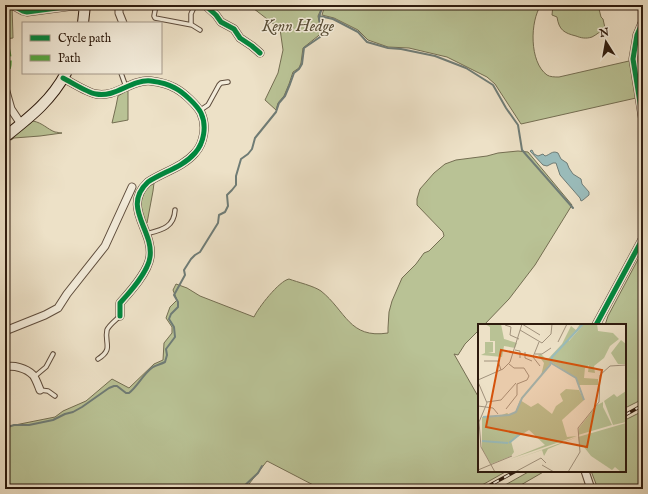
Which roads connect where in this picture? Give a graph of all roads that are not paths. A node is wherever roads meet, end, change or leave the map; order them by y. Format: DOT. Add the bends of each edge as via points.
graph roads {
  1 [pos="119,5"];
  2 [pos="128,5"];
  3 [pos="156,5"];
  4 [pos="195,5"];
  5 [pos="207,5"];
  6 [pos="14,6"];
  7 [pos="85,6"];
  8 [pos="643,21"];
  9 [pos="83,22"];
  10 [pos="123,22"];
  11 [pos="191,24"];
  12 [pos="200,30"];
  13 [pos="260,53"];
  14 [pos="121,74"];
  15 [pos="65,75"];
  16 [pos="228,82"];
  17 [pos="126,87"];
  18 [pos="5,88"];
  19 [pos="200,111"];
  20 [pos="643,121"];
  21 [pos="21,124"];
  22 [pos="5,137"];
  23 [pos="132,186"];
  24 [pos="175,210"];
  25 [pos="146,234"];
  26 [pos="643,238"];
  27 [pos="120,316"];
  28 [pos="597,324"];
  29 [pos="5,331"];
  30 [pos="53,354"];
  31 [pos="98,359"];
  32 [pos="5,367"];
  33 [pos="34,377"];
  34 [pos="40,390"];
  35 [pos="55,396"];
  36 [pos="585,472"];
  37 [pos="591,489"];
  1 -- 2 [label="lane"];
  1 -- 10 [label="street"];
  3 -- 11 [label="lane" via="155,18"];
  4 -- 11 [label="lane"];
  5 -- 13 [label="street" via="220,21 234,29 240,38"];
  6 -- 7 [label="street" via="26,12"];
  7 -- 9 [label="street"];
  8 -- 20 [label="street" via="633,59"];
  11 -- 12 [label="lane"];
  14 -- 17 [label="lane"];
  15 -- 17 [label="street" via="96,94 113,93"];
  15 -- 21 [label="street" via="41,108"];
  16 -- 19 [label="lane" via="219,84 208,105"];
  17 -- 19 [label="street" via="134,83 164,80"];
  18 -- 21 [label="street" via="10,108"];
  19 -- 25 [label="street" via="204,130 202,141 196,151 184,162 148,182 140,193 137,205"];
  21 -- 22 [label="street"];
  23 -- 29 [label="street" via="105,246 58,308"];
  24 -- 25 [label="lane" via="175,217 169,225"];
  25 -- 27 [label="street" via="150,250 148,264 120,303"];
  26 -- 28 [label="street"];
  27 -- 31 [label="lane" via="108,329 107,350"];
  30 -- 33 [label="lane" via="46,367"];
  32 -- 33 [label="street" via="16,366"];
  33 -- 34 [label="street"];
  34 -- 35 [label="lane" via="48,391"];
  36 -- 37 [label="street"];
}
